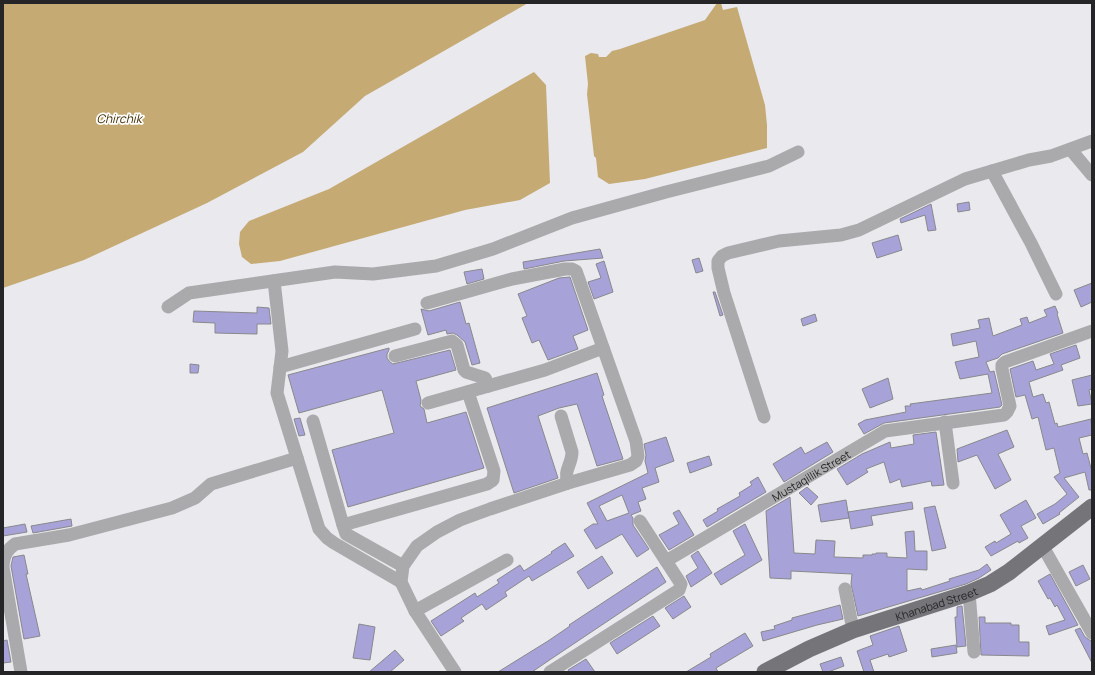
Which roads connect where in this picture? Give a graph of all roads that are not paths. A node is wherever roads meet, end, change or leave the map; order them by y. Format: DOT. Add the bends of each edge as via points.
graph roads {
  1 [pos="1092,141"];
  2 [pos="1071,150"];
  3 [pos="798,152"];
  4 [pos="992,172"];
  5 [pos="1092,175"];
  6 [pos="274,281"];
  7 [pos="1056,294"];
  8 [pos="427,303"];
  9 [pos="168,307"];
  10 [pos="415,329"];
  11 [pos="1092,331"];
  12 [pos="603,348"];
  13 [pos="395,356"];
  14 [pos="280,366"];
  15 [pos="489,386"];
  16 [pos="468,392"];
  17 [pos="428,403"];
  18 [pos="561,416"];
  19 [pos="764,417"];
  20 [pos="313,420"];
  21 [pos="945,422"];
  22 [pos="297,458"];
  23 [pos="568,483"];
  24 [pos="953,483"];
  25 [pos="1092,507"];
  26 [pos="640,521"];
  27 [pos="343,525"];
  28 [pos="1042,545"];
  29 [pos="507,560"];
  30 [pos="666,561"];
  31 [pos="3,566"];
  32 [pos="403,566"];
  33 [pos="401,582"];
  34 [pos="845,589"];
  35 [pos="969,594"];
  36 [pos="415,610"];
  37 [pos="853,630"];
  38 [pos="1092,633"];
  39 [pos="974,652"];
  40 [pos="21,672"];
  41 [pos="456,672"];
  42 [pos="550,672"];
  43 [pos="765,672"];
  1 -- 2 [label="street"];
  2 -- 4 [label="street"];
  2 -- 5 [label="street"];
  3 -- 6 [label="street" via="769,166 572,218 493,249 436,266 373,274 335,272"];
  4 -- 7 [label="street"];
  4 -- 19 [label="street" via="965,179 859,230 841,235 779,241 722,256 718,261 718,268 724,293"];
  6 -- 9 [label="street" via="189,294"];
  6 -- 14 [label="street" via="282,351"];
  8 -- 12 [label="street" via="512,279 572,269 578,274"];
  10 -- 14 [label="street"];
  11 -- 21 [label="street, Mustaqillik Street" via="1004,362 1002,369 1010,406 1004,415"];
  12 -- 15 [label="street" via="545,370"];
  12 -- 23 [label="street" via="636,441 638,459 630,466"];
  13 -- 15 [label="street" via="452,341 457,345 464,370 485,378"];
  14 -- 22 [label="street" via="277,393"];
  15 -- 16 [label="street"];
  16 -- 17 [label="street"];
  16 -- 27 [label="street" via="494,472 493,480 487,484"];
  18 -- 23 [label="street" via="572,452 566,473"];
  20 -- 27 [label="street"];
  21 -- 24 [label="street"];
  21 -- 30 [label="street, Mustaqillik Street" via="885,431"];
  22 -- 31 [label="street" via="211,484 195,498 172,508 69,536 15,544 8,549"];
  22 -- 33 [label="street" via="315,519 323,534"];
  23 -- 32 [label="street" via="490,509 442,529 417,546"];
  25 -- 28 [label="main road, Khanabad Street"];
  26 -- 30 [label="street"];
  27 -- 32 [label="street" via="346,534"];
  28 -- 35 [label="main road, Khanabad Street" via="999,578"];
  28 -- 38 [label="street"];
  29 -- 36 [label="street"];
  30 -- 42 [label="street" via="681,584 680,590"];
  31 -- 40 [label="street"];
  32 -- 33 [label="street"];
  33 -- 36 [label="street"];
  34 -- 37 [label="street"];
  35 -- 37 [label="main road, Khanabad Street"];
  35 -- 39 [label="street"];
  36 -- 41 [label="street"];
  37 -- 43 [label="main road, Khanabad Street"];
}
